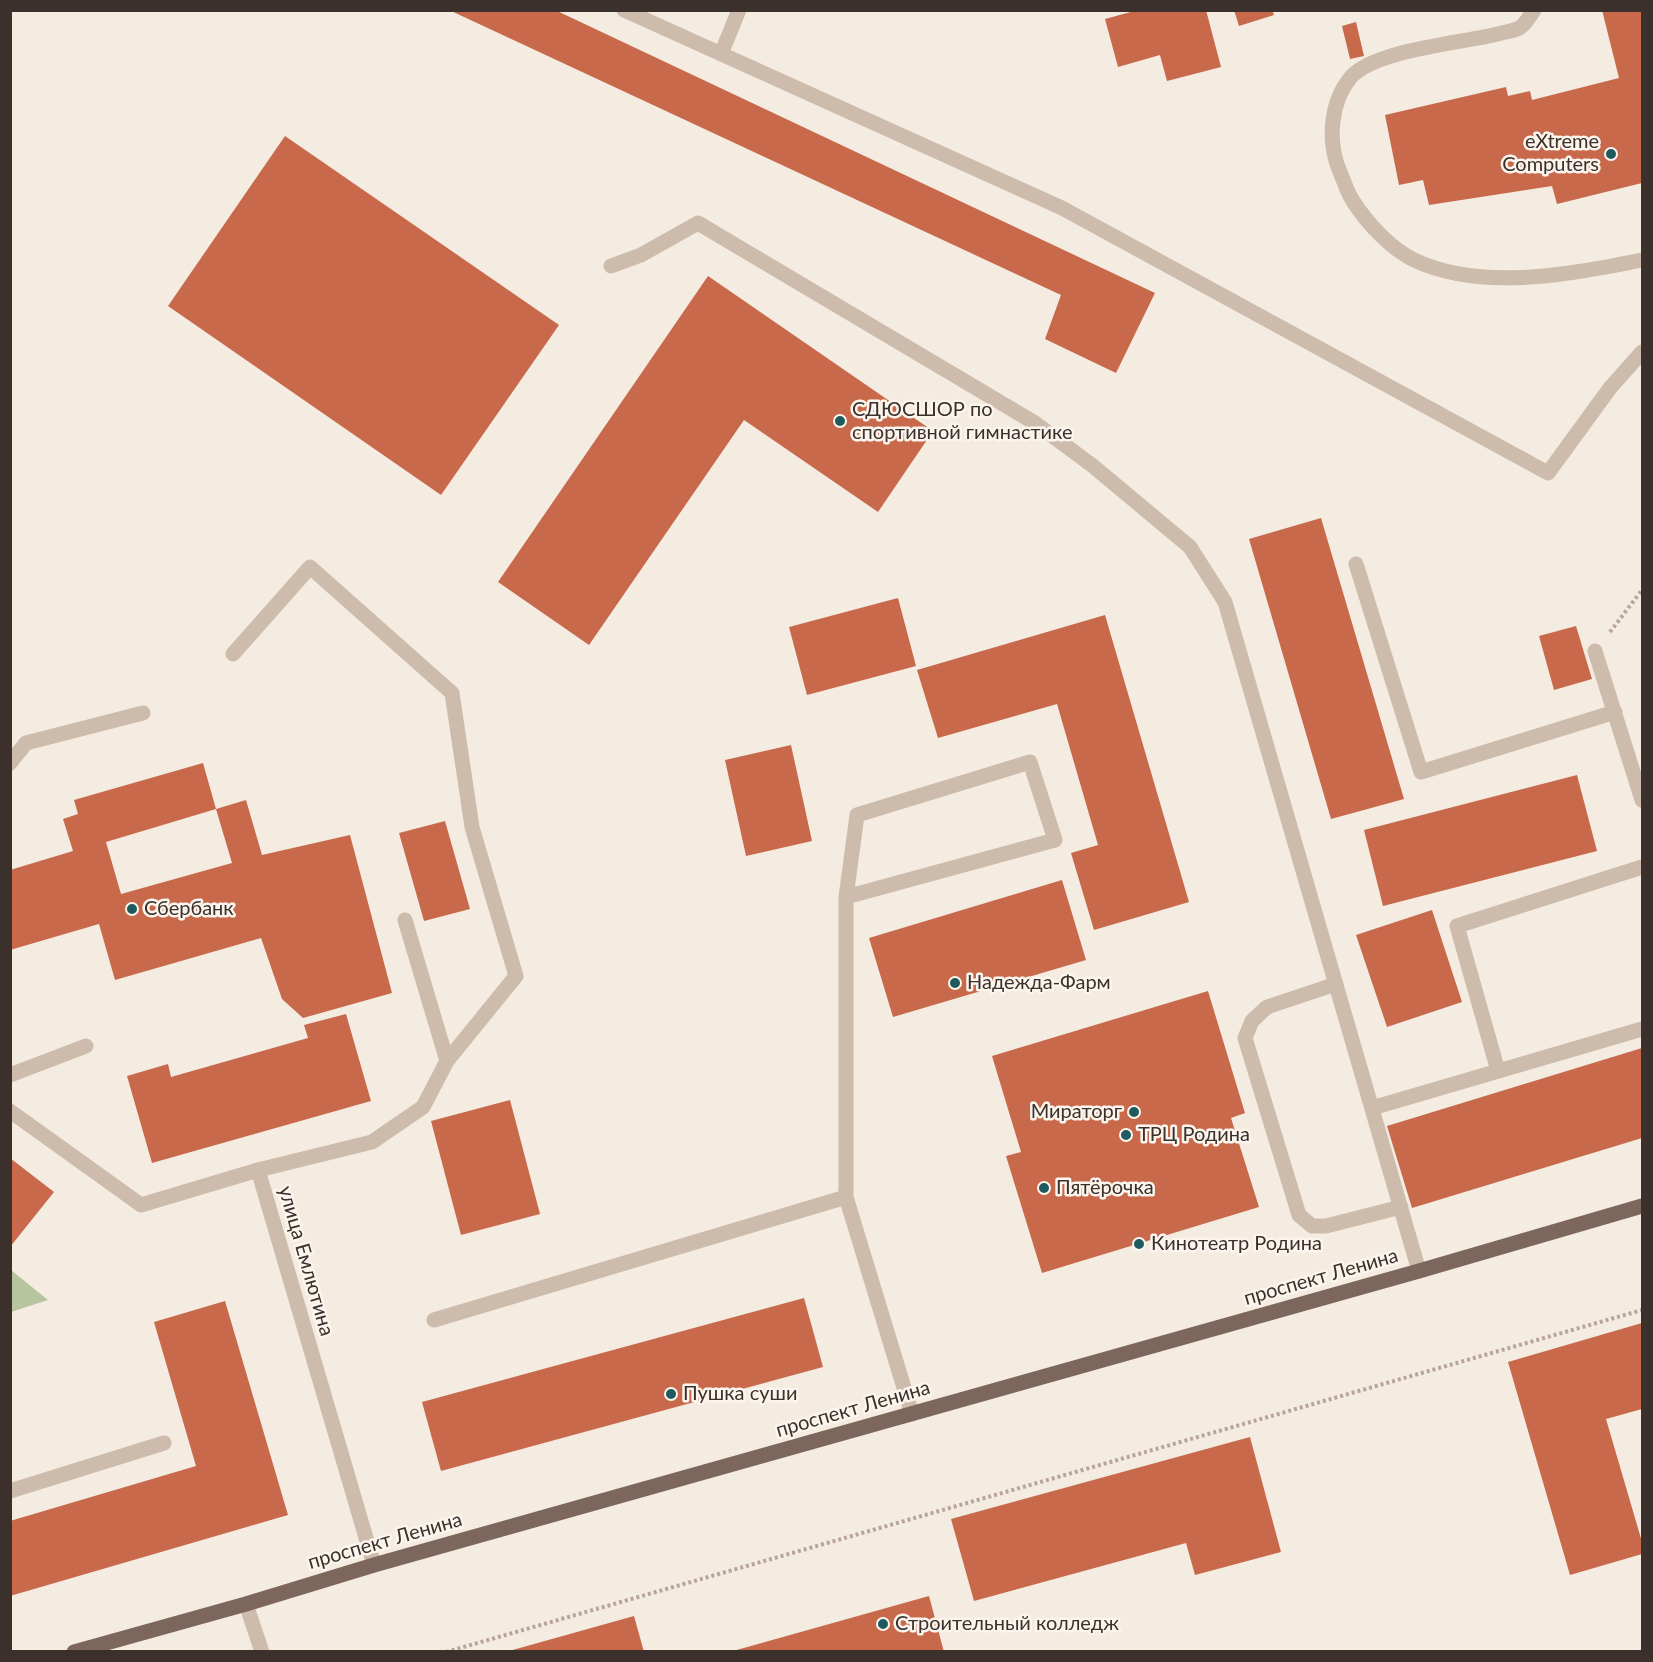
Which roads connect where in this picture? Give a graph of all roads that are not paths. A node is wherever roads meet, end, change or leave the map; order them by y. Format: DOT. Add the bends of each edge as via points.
graph roads {
  1 [pos="624,10"];
  2 [pos="740,10"];
  3 [pos="1534,10"];
  4 [pos="721,54"];
  5 [pos="1642,260"];
  6 [pos="610,266"];
  7 [pos="1642,352"];
  8 [pos="1356,564"];
  9 [pos="1595,651"];
  10 [pos="233,654"];
  11 [pos="1615,712"];
  12 [pos="143,714"];
  13 [pos="10,763"];
  14 [pos="1642,800"];
  15 [pos="1642,867"];
  16 [pos="846,897"];
  17 [pos="405,920"];
  18 [pos="1336,984"];
  19 [pos="1642,1029"];
  20 [pos="86,1046"];
  21 [pos="447,1061"];
  22 [pos="1498,1071"];
  23 [pos="10,1075"];
  24 [pos="1372,1108"];
  25 [pos="10,1111"];
  26 [pos="258,1170"];
  27 [pos="846,1197"];
  28 [pos="1642,1206"];
  29 [pos="1401,1207"];
  30 [pos="1419,1271"];
  31 [pos="434,1320"];
  32 [pos="912,1414"];
  33 [pos="164,1443"];
  34 [pos="10,1491"];
  35 [pos="374,1565"];
  36 [pos="246,1604"];
  37 [pos="74,1652"];
  38 [pos="262,1652"];
  1 -- 4 [label="street"];
  2 -- 4 [label="street"];
  3 -- 5 [label="street" via="1520,27 1474,40 1396,53 1352,76 1339,98 1332,122 1335,161 1352,200 1384,239 1414,260 1457,274 1527,278"];
  4 -- 7 [label="street" via="1062,207 1548,473 1610,388"];
  6 -- 18 [label="street" via="641,255 698,223 1035,423 1190,547 1225,602"];
  8 -- 11 [label="street" via="1421,772"];
  9 -- 11 [label="street"];
  10 -- 21 [label="street" via="310,567 452,693 472,827 516,976"];
  11 -- 14 [label="street"];
  12 -- 13 [label="street" via="26,743"];
  15 -- 22 [label="street" via="1457,926"];
  16 -- 16 [label="street" via="1054,840 1030,762 857,815"];
  16 -- 27 [label="street"];
  17 -- 21 [label="street"];
  18 -- 24 [label="street"];
  18 -- 29 [label="street" via="1267,1007 1252,1021 1245,1038 1299,1215 1312,1226 1326,1226"];
  19 -- 22 [label="street"];
  20 -- 23 [label="street"];
  21 -- 26 [label="street" via="423,1107 372,1142"];
  22 -- 24 [label="street"];
  24 -- 29 [label="street"];
  25 -- 26 [label="street, улица Емлютина" via="141,1205"];
  26 -- 35 [label="street, улица Емлютина"];
  27 -- 31 [label="street"];
  27 -- 32 [label="street"];
  28 -- 30 [label="main road, проспект Ленина"];
  29 -- 30 [label="street"];
  30 -- 32 [label="main road, проспект Ленина"];
  32 -- 35 [label="main road, проспект Ленина"];
  33 -- 34 [label="street"];
  35 -- 36 [label="main road, проспект Ленина"];
  36 -- 37 [label="main road, проспект Ленина"];
  36 -- 38 [label="street"];
}
